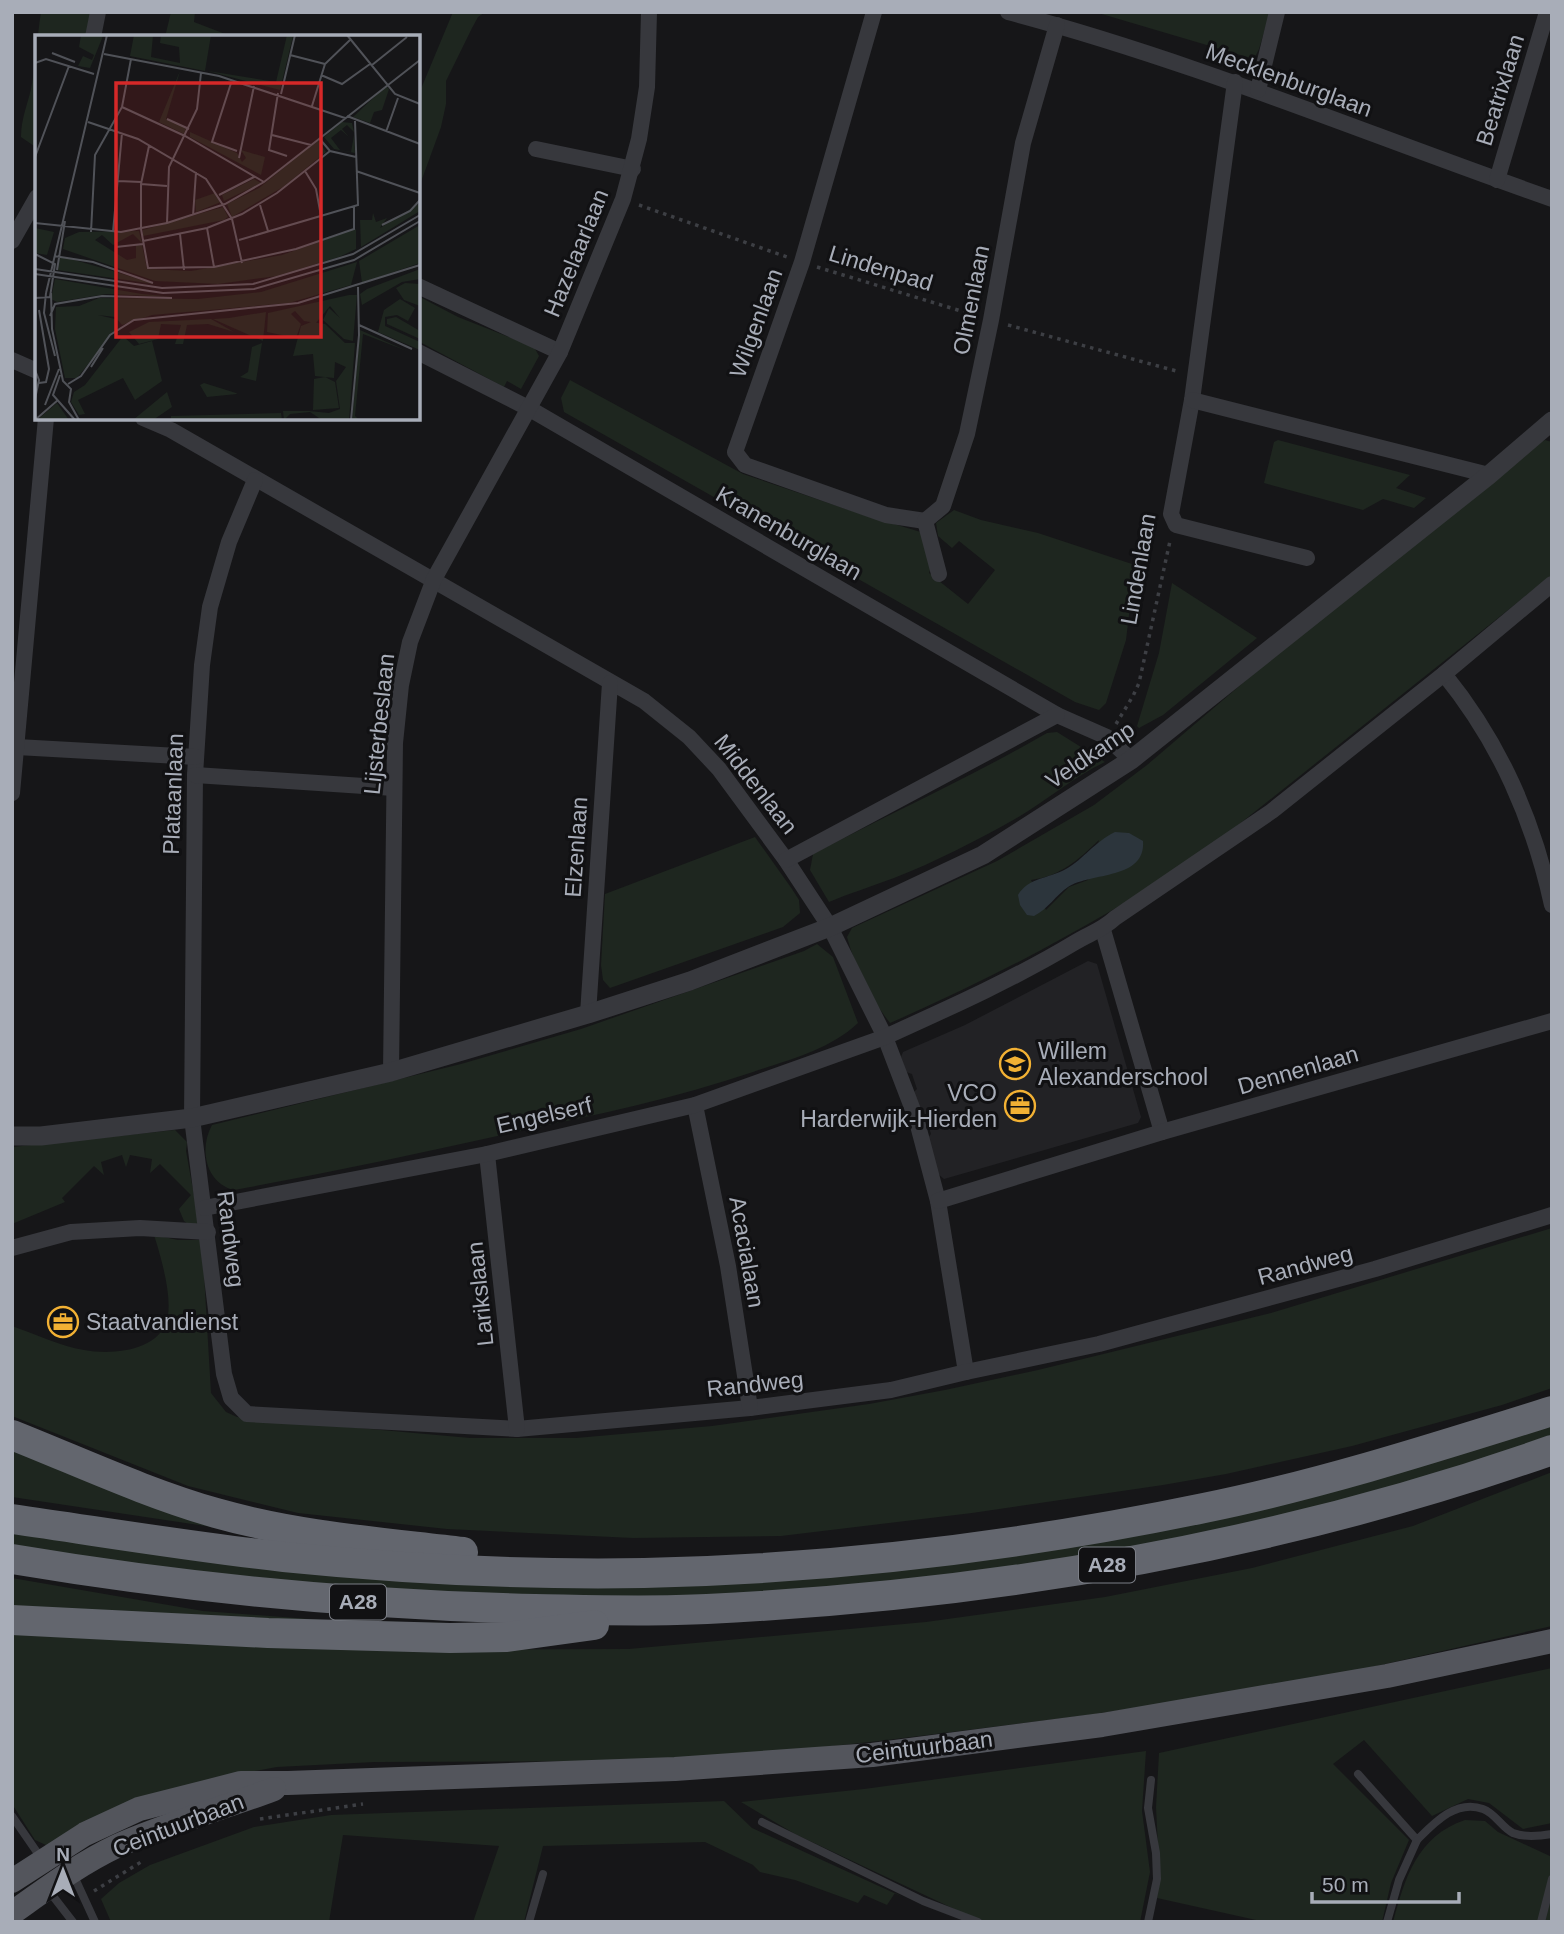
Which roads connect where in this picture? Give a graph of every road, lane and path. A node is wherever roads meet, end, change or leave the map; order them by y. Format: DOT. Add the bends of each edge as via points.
graph roads {
  1 [pos="99,12"];
  2 [pos="649,12"];
  3 [pos="874,12"];
  4 [pos="1008,12"];
  5 [pos="1277,12"];
  6 [pos="1547,12"];
  7 [pos="1056,25"];
  8 [pos="93,35"];
  9 [pos="1236,82"];
  10 [pos="1258,90"];
  11 [pos="536,149"];
  12 [pos="633,169"];
  13 [pos="1497,180"];
  14 [pos="1552,200"];
  15 [pos="35,201"];
  16 [pos="642,206"];
  17 [pos="12,241"];
  18 [pos="802,262"];
  19 [pos="420,287"];
  20 [pos="991,320"];
  21 [pos="560,352"];
  22 [pos="420,353"];
  23 [pos="12,360"];
  24 [pos="35,370"];
  25 [pos="1195,376"];
  26 [pos="1192,400"];
  27 [pos="530,409"];
  28 [pos="46,420"];
  29 [pos="148,420"];
  30 [pos="1552,421"];
  31 [pos="1489,475"];
  32 [pos="255,480"];
  33 [pos="1171,514"];
  34 [pos="925,522"];
  35 [pos="1307,558"];
  36 [pos="939,574"];
  37 [pos="434,579"];
  38 [pos="1552,584"];
  39 [pos="1444,674"];
  40 [pos="610,683"];
  41 [pos="1057,715"];
  42 [pos="1107,737"];
  43 [pos="16,747"];
  44 [pos="196,757"];
  45 [pos="1131,760"];
  46 [pos="195,775"];
  47 [pos="394,788"];
  48 [pos="12,793"];
  49 [pos="786,860"];
  50 [pos="1552,905"];
  51 [pos="831,927"];
  52 [pos="1102,930"];
  53 [pos="588,1014"];
  54 [pos="1552,1021"];
  55 [pos="885,1037"];
  56 [pos="391,1072"];
  57 [pos="695,1105"];
  58 [pos="192,1118"];
  59 [pos="1162,1132"];
  60 [pos="12,1136"];
  61 [pos="487,1154"];
  62 [pos="938,1201"];
  63 [pos="204,1208"];
  64 [pos="1552,1216"];
  65 [pos="208,1232"];
  66 [pos="12,1248"];
  67 [pos="966,1372"];
  68 [pos="750,1408"];
  69 [pos="1552,1411"];
  70 [pos="517,1429"];
  71 [pos="12,1435"];
  72 [pos="1552,1450"];
  73 [pos="12,1519"];
  74 [pos="12,1559"];
  75 [pos="645,1573"];
  76 [pos="706,1609"];
  77 [pos="12,1620"];
  78 [pos="1552,1641"];
  79 [pos="1358,1774"];
  80 [pos="1152,1780"];
  81 [pos="12,1816"];
  82 [pos="762,1822"];
  83 [pos="1552,1834"];
  84 [pos="1417,1840"];
  85 [pos="52,1871"];
  86 [pos="543,1874"];
  87 [pos="1552,1879"];
  88 [pos="12,1881"];
  89 [pos="12,1913"];
  90 [pos="73,1922"];
  91 [pos="95,1922"];
  92 [pos="529,1922"];
  93 [pos="978,1922"];
  94 [pos="1148,1922"];
  95 [pos="1387,1922"];
  96 [pos="1541,1922"];
  1 -- 8 [label="street"];
  2 -- 12 [label="street, Hazelaarlaan" via="647,87"];
  3 -- 18 [label="street, Wilgenlaan"];
  4 -- 7 [label="street, Mecklenburglaan"];
  5 -- 10 [label="street"];
  6 -- 13 [label="street, Beatrixlaan"];
  7 -- 9 [label="street, Mecklenburglaan"];
  7 -- 20 [label="street, Olmenlaan" via="1023,143"];
  9 -- 10 [label="street, Mecklenburglaan"];
  9 -- 25 [label="street, Lindenlaan"];
  10 -- 13 [label="street, Mecklenburglaan"];
  11 -- 12 [label="street, Hazelaarlaan"];
  12 -- 21 [label="street, Hazelaarlaan"];
  13 -- 14 [label="street, Mecklenburglaan"];
  15 -- 17 [label="street"];
  16 -- 18 [label="path, Lindenpad"];
  18 -- 20 [label="path, Lindenpad"];
  18 -- 34 [label="street, Wilgenlaan" via="735,452 745,465 886,515"];
  19 -- 21 [label="street, Hazelaarlaan"];
  20 -- 25 [label="path, Lindenpad"];
  20 -- 34 [label="street, Olmenlaan" via="967,434 943,506"];
  21 -- 27 [label="street, Hazelaarlaan"];
  22 -- 27 [label="street, Kranenburglaan"];
  23 -- 24 [label="street"];
  25 -- 26 [label="street, Lindenlaan"];
  26 -- 31 [label="street"];
  26 -- 33 [label="street, Lindenlaan"];
  27 -- 37 [label="street, Lijsterbeslaan"];
  27 -- 41 [label="street, Kranenburglaan"];
  28 -- 43 [label="street"];
  29 -- 32 [label="street, Middenlaan"];
  30 -- 31 [label="street, Veldkamp"];
  31 -- 45 [label="street, Veldkamp"];
  32 -- 37 [label="street, Middenlaan"];
  32 -- 44 [label="street, Plataanlaan" via="229,542 210,607"];
  33 -- 35 [label="street" via="1177,525"];
  33 -- 42 [label="path, Lindenlaan" via="1161,589 1139,683"];
  34 -- 36 [label="street"];
  37 -- 40 [label="street, Middenlaan"];
  37 -- 47 [label="street, Lijsterbeslaan" via="410,642 401,685"];
  38 -- 39 [label="street"];
  39 -- 50 [label="street" via="1478,719 1511,779 1536,843"];
  39 -- 52 [label="street" via="1272,811"];
  40 -- 49 [label="street, Middenlaan" via="644,701 689,737 719,769"];
  40 -- 53 [label="street, Elzenlaan"];
  41 -- 42 [label="street, Kranenburglaan"];
  41 -- 49 [label="street"];
  42 -- 45 [label="street, Kranenburglaan"];
  43 -- 44 [label="street"];
  43 -- 48 [label="street"];
  44 -- 46 [label="street, Plataanlaan"];
  45 -- 51 [label="street, Veldkamp" via="983,855"];
  46 -- 47 [label="street"];
  46 -- 58 [label="street, Plataanlaan"];
  47 -- 56 [label="street, Lijsterbeslaan"];
  49 -- 51 [label="street, Middenlaan"];
  51 -- 53 [label="street, Veldkamp"];
  51 -- 55 [label="street, Middenlaan"];
  52 -- 55 [label="street"];
  52 -- 59 [label="street"];
  53 -- 56 [label="street"];
  54 -- 59 [label="street, Dennenlaan"];
  55 -- 57 [label="street, Engelserf"];
  55 -- 62 [label="street, Middenlaan" via="916,1118"];
  56 -- 58 [label="street"];
  57 -- 61 [label="street, Engelserf"];
  57 -- 68 [label="street, Acacialaan" via="728,1266"];
  58 -- 60 [label="street"];
  58 -- 63 [label="street, Randweg"];
  59 -- 62 [label="street, Dennenlaan"];
  61 -- 63 [label="street, Engelserf"];
  61 -- 70 [label="street, Larikslaan"];
  62 -- 67 [label="street, Middenlaan"];
  63 -- 65 [label="street, Randweg"];
  64 -- 67 [label="street, Randweg" via="1099,1344"];
  65 -- 66 [label="street" via="140,1228 71,1232"];
  65 -- 70 [label="street, Randweg" via="224,1374 231,1398 247,1414"];
  67 -- 68 [label="street, Randweg" via="891,1390"];
  68 -- 70 [label="street, Randweg"];
  69 -- 75 [label="highway, A28" via="1315,1482 1044,1538 898,1556"];
  71 -- 75 [label="highway, A28" via="159,1494 271,1526"];
  72 -- 76 [label="highway, A28" via="1434,1489 1213,1546 923,1592"];
  73 -- 75 [label="highway, A28" via="356,1563"];
  74 -- 76 [label="highway, A28" via="362,1602 572,1610"];
  76 -- 77 [label="highway, A28" via="473,1638"];
  78 -- 85 [label="main road, Ceintuurbaan" via="1387,1676 1142,1718 872,1755 675,1769 241,1783 139,1809 85,1834"];
  79 -- 84 [label="lane"];
  80 -- 94 [label="lane" via="1149,1808 1157,1879"];
  81 -- 85 [label="lane"];
  82 -- 93 [label="lane" via="923,1901"];
  83 -- 84 [label="lane" via="1513,1833 1484,1809 1462,1807 1440,1818"];
  84 -- 95 [label="lane"];
  85 -- 88 [label="main road, Ceintuurbaan"];
  85 -- 89 [label="main road, Ceintuurbaan"];
  85 -- 90 [label="lane"];
  85 -- 91 [label="lane"];
  86 -- 92 [label="lane"];
  87 -- 96 [label="lane"];
}
